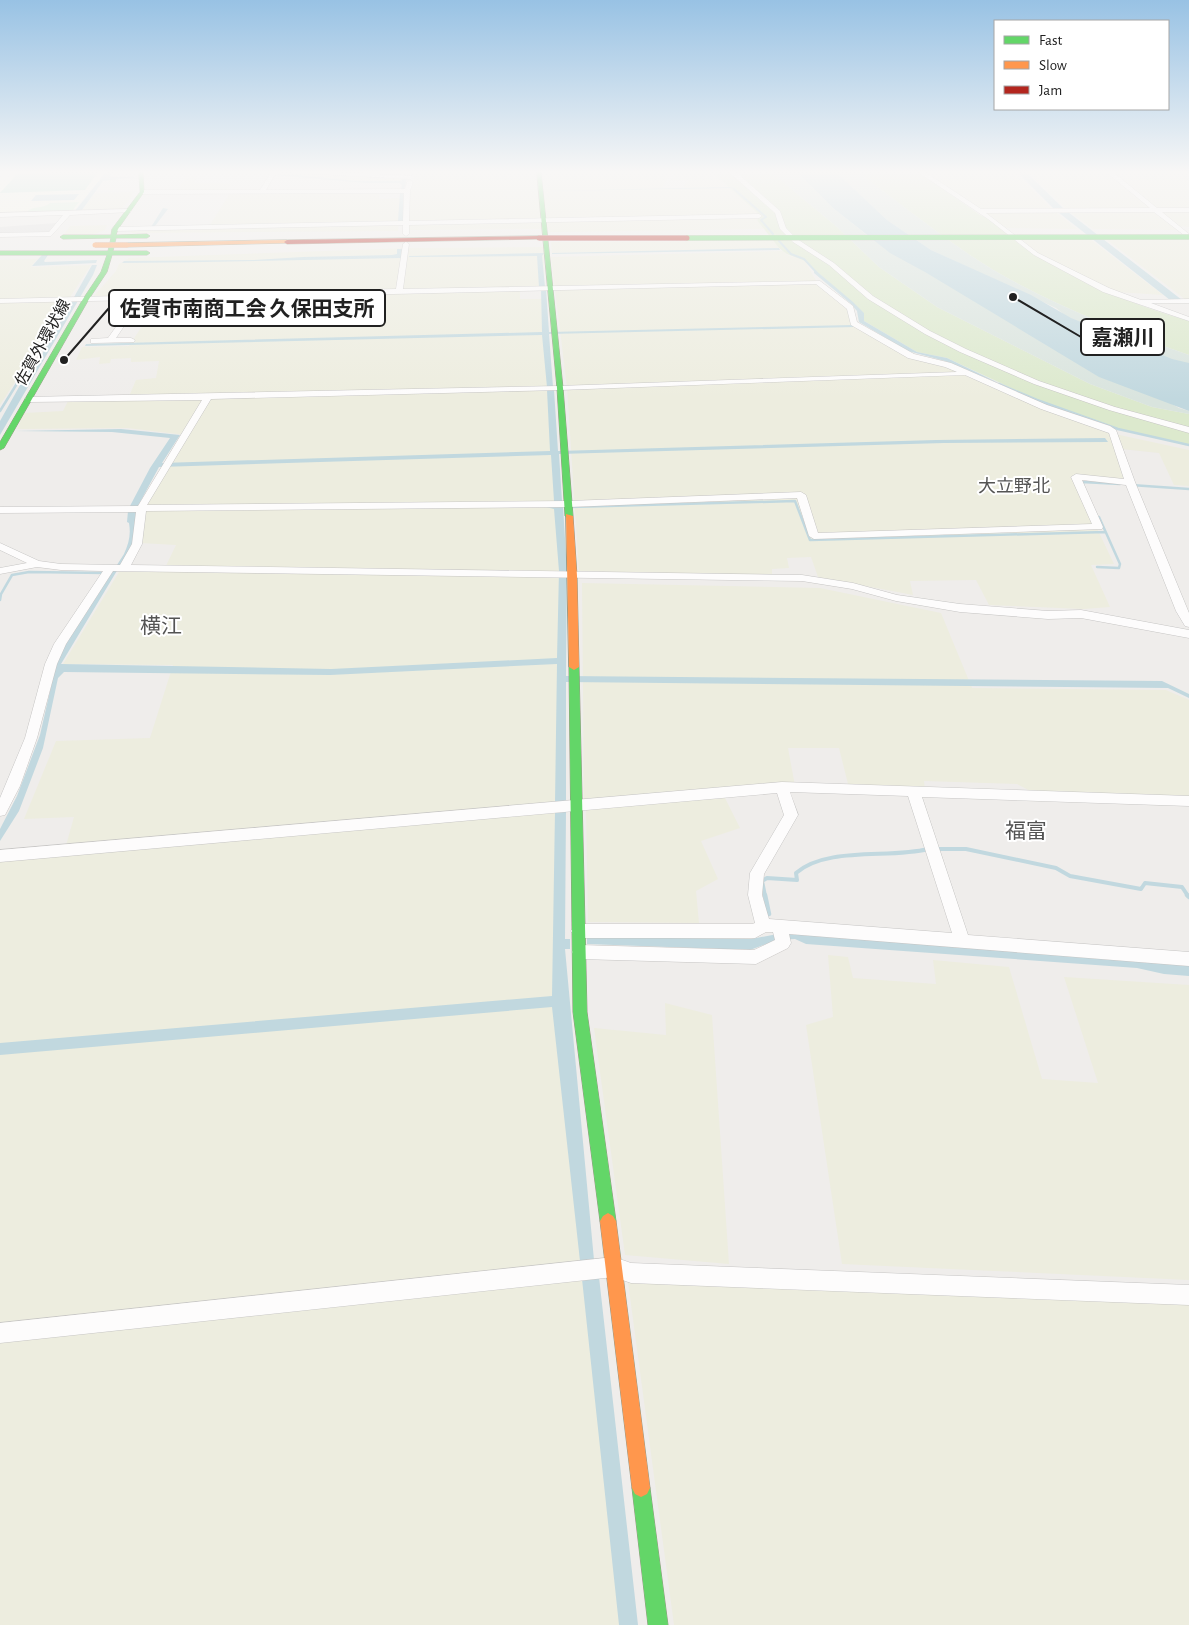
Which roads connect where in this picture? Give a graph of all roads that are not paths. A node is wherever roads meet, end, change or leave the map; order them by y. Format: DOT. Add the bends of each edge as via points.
graph roads {
  1 [pos="111,248"];
  2 [pos="265,248"];
  3 [pos="405,248"];
  4 [pos="545,248"];
  5 [pos="805,248"];
  6 [pos="1028,248"];
  7 [pos="0,253"];
  8 [pos="110,255"];
  9 [pos="546,288"];
  10 [pos="398,292"];
  11 [pos="140,298"];
  12 [pos="84,299"];
  13 [pos="0,301"];
  14 [pos="1136,301"];
  15 [pos="1189,301"];
  16 [pos="1189,319"];
  17 [pos="111,340"];
  18 [pos="131,340"];
  19 [pos="94,341"];
  20 [pos="966,374"];
  21 [pos="554,388"];
  22 [pos="208,398"];
  23 [pos="29,399"];
  24 [pos="1189,430"];
  25 [pos="0,448"];
  26 [pos="1131,484"];
  27 [pos="567,504"];
  28 [pos="136,508"];
  29 [pos="0,510"];
  30 [pos="0,546"];
  31 [pos="37,564"];
  32 [pos="123,569"];
  33 [pos="0,571"];
  34 [pos="108,572"];
  35 [pos="573,576"];
  36 [pos="1189,623"];
  37 [pos="1189,634"];
  38 [pos="782,787"];
  39 [pos="914,793"];
  40 [pos="1189,800"];
  41 [pos="572,805"];
  42 [pos="0,811"];
  43 [pos="0,856"];
  44 [pos="763,925"];
  45 [pos="780,927"];
  46 [pos="579,931"];
  47 [pos="962,941"];
  48 [pos="580,952"];
  49 [pos="1189,959"];
  50 [pos="609,1268"];
  51 [pos="1189,1295"];
  52 [pos="0,1333"];
  53 [pos="658,1625"];
  1 -- 8 [label="main road, 佐賀外環状線"];
  2 -- 8 [label="main road"];
  3 -- 10 [label="street"];
  4 -- 9 [label="main road"];
  5 -- 24 [label="street" via="824,258 872,299 985,361 1094,404"];
  6 -- 14 [label="street" via="1090,282"];
  7 -- 8 [label="main road"];
  8 -- 12 [label="main road, 佐賀外環状線" via="104,272"];
  9 -- 10 [label="street"];
  9 -- 20 [label="street" via="818,282 850,308 854,323 911,356 948,365"];
  9 -- 21 [label="main road" via="555,333"];
  10 -- 11 [label="street"];
  11 -- 12 [label="street"];
  11 -- 17 [label="street"];
  12 -- 13 [label="street"];
  12 -- 23 [label="main road, 佐賀外環状線"];
  14 -- 15 [label="street"];
  14 -- 16 [label="street"];
  17 -- 18 [label="street"];
  17 -- 19 [label="street"];
  20 -- 21 [label="street"];
  20 -- 26 [label="street" via="1113,432"];
  21 -- 22 [label="street"];
  21 -- 27 [label="main road" via="565,452"];
  22 -- 23 [label="street"];
  22 -- 28 [label="street"];
  23 -- 25 [label="main road, 佐賀外環状線"];
  26 -- 27 [label="street" via="1076,477 1098,527 814,536 801,496"];
  26 -- 36 [label="street"];
  27 -- 28 [label="street"];
  27 -- 35 [label="main road"];
  28 -- 29 [label="street"];
  28 -- 32 [label="street" via="137,544"];
  30 -- 31 [label="street"];
  31 -- 33 [label="street"];
  31 -- 34 [label="street"];
  32 -- 34 [label="street"];
  32 -- 35 [label="street"];
  34 -- 42 [label="street" via="60,644 51,664 31,738 12,790"];
  35 -- 37 [label="street" via="802,578 960,608 1048,615 1080,614"];
  35 -- 41 [label="main road"];
  38 -- 39 [label="street"];
  38 -- 41 [label="street"];
  38 -- 44 [label="street" via="791,815 757,873 755,895"];
  39 -- 40 [label="street"];
  39 -- 47 [label="street"];
  41 -- 43 [label="street"];
  41 -- 46 [label="main road"];
  44 -- 45 [label="street"];
  44 -- 46 [label="street" via="755,931"];
  45 -- 47 [label="street"];
  45 -- 48 [label="street" via="783,943 756,957"];
  46 -- 48 [label="main road"];
  47 -- 49 [label="street"];
  48 -- 50 [label="main road" via="580,1012"];
  50 -- 51 [label="street" via="641,1273"];
  50 -- 52 [label="street"];
  50 -- 53 [label="main road"];
}
